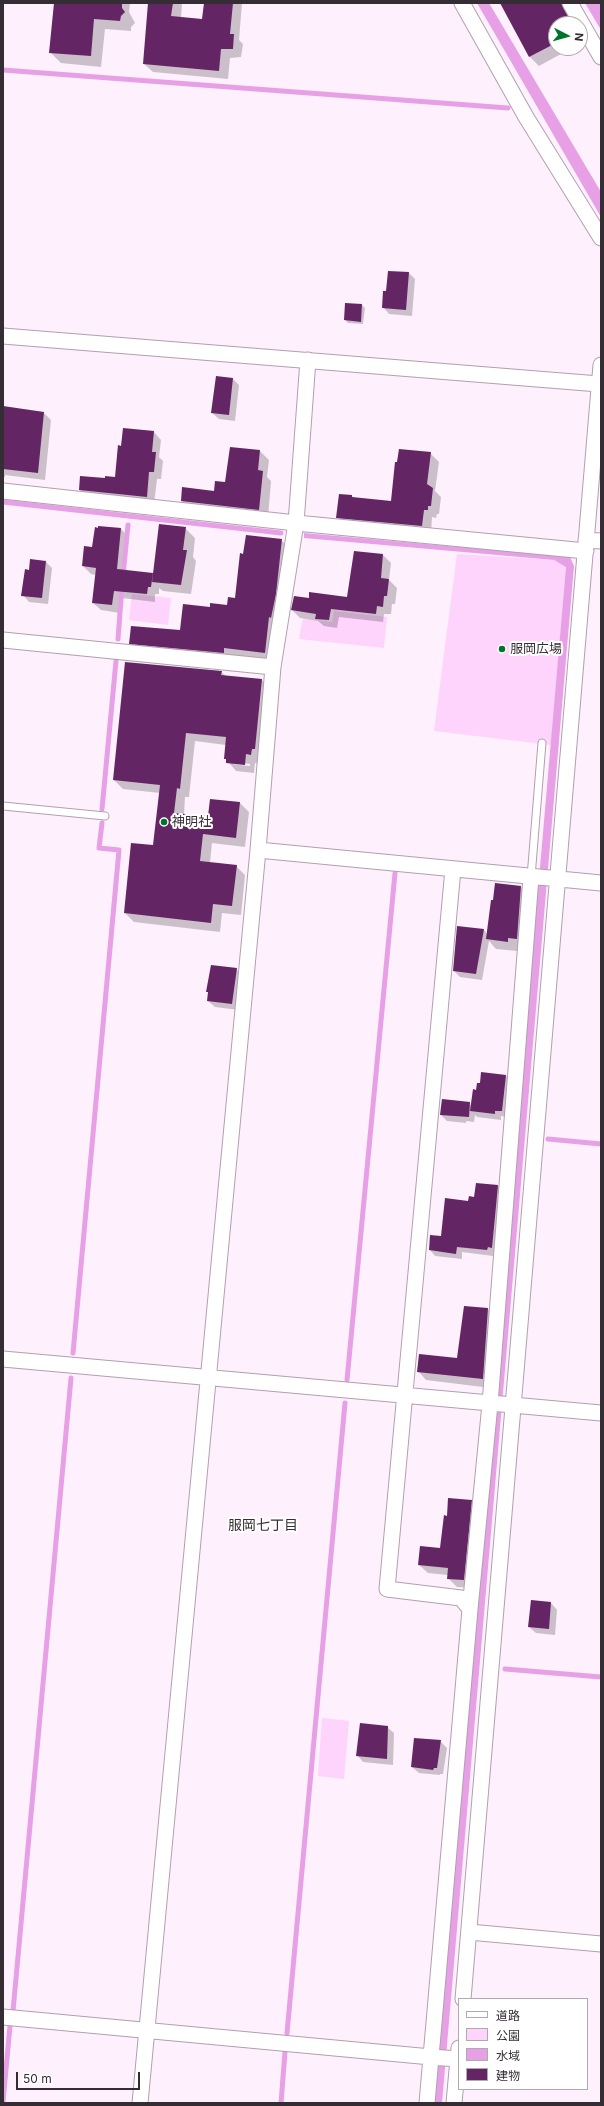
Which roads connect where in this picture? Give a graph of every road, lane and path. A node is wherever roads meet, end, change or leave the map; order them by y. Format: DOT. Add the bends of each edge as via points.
graph roads {
  1 [pos="462,3"];
  2 [pos="570,3"];
  3 [pos="601,57"];
  4 [pos="601,238"];
  5 [pos="3,336"];
  6 [pos="308,360"];
  7 [pos="601,365"];
  8 [pos="599,384"];
  9 [pos="3,491"];
  10 [pos="296,523"];
  11 [pos="591,544"];
  12 [pos="3,640"];
  13 [pos="273,667"];
  14 [pos="542,743"];
  15 [pos="3,806"];
  16 [pos="105,816"];
  17 [pos="258,850"];
  18 [pos="453,868"];
  19 [pos="531,877"];
  20 [pos="558,880"];
  21 [pos="601,883"];
  22 [pos="3,1360"];
  23 [pos="208,1378"];
  24 [pos="405,1396"];
  25 [pos="491,1404"];
  26 [pos="513,1406"];
  27 [pos="601,1413"];
  28 [pos="470,1609"];
  29 [pos="469,1932"];
  30 [pos="601,1944"];
  31 [pos="463,1998"];
  32 [pos="3,2017"];
  33 [pos="147,2029"];
  34 [pos="458,2054"];
  35 [pos="431,2057"];
  36 [pos="458,2064"];
  37 [pos="140,2103"];
  38 [pos="427,2103"];
  39 [pos="454,2103"];
  1 -- 4 [label="street" via="526,116"];
  2 -- 3 [label="street"];
  5 -- 6 [label="street"];
  6 -- 8 [label="street"];
  6 -- 10 [label="street"];
  7 -- 8 [label="street"];
  8 -- 11 [label="street"];
  9 -- 10 [label="street"];
  10 -- 11 [label="street"];
  10 -- 13 [label="street"];
  11 -- 20 [label="street"];
  12 -- 13 [label="street"];
  13 -- 17 [label="street"];
  14 -- 19 [label="lane"];
  15 -- 16 [label="lane"];
  17 -- 18 [label="street"];
  17 -- 23 [label="street"];
  18 -- 19 [label="street"];
  18 -- 24 [label="street"];
  19 -- 20 [label="street"];
  19 -- 25 [label="street"];
  20 -- 21 [label="street"];
  20 -- 26 [label="street"];
  22 -- 23 [label="street"];
  23 -- 24 [label="street"];
  23 -- 33 [label="street"];
  24 -- 25 [label="street"];
  24 -- 28 [label="street" via="387,1589 461,1598"];
  25 -- 26 [label="street"];
  25 -- 28 [label="street"];
  26 -- 27 [label="street"];
  26 -- 29 [label="street"];
  28 -- 35 [label="street"];
  29 -- 30 [label="street"];
  29 -- 31 [label="street"];
  32 -- 33 [label="street"];
  33 -- 35 [label="street"];
  33 -- 37 [label="street"];
  34 -- 35 [label="street"];
  35 -- 38 [label="street"];
  36 -- 39 [label="street"];
}
